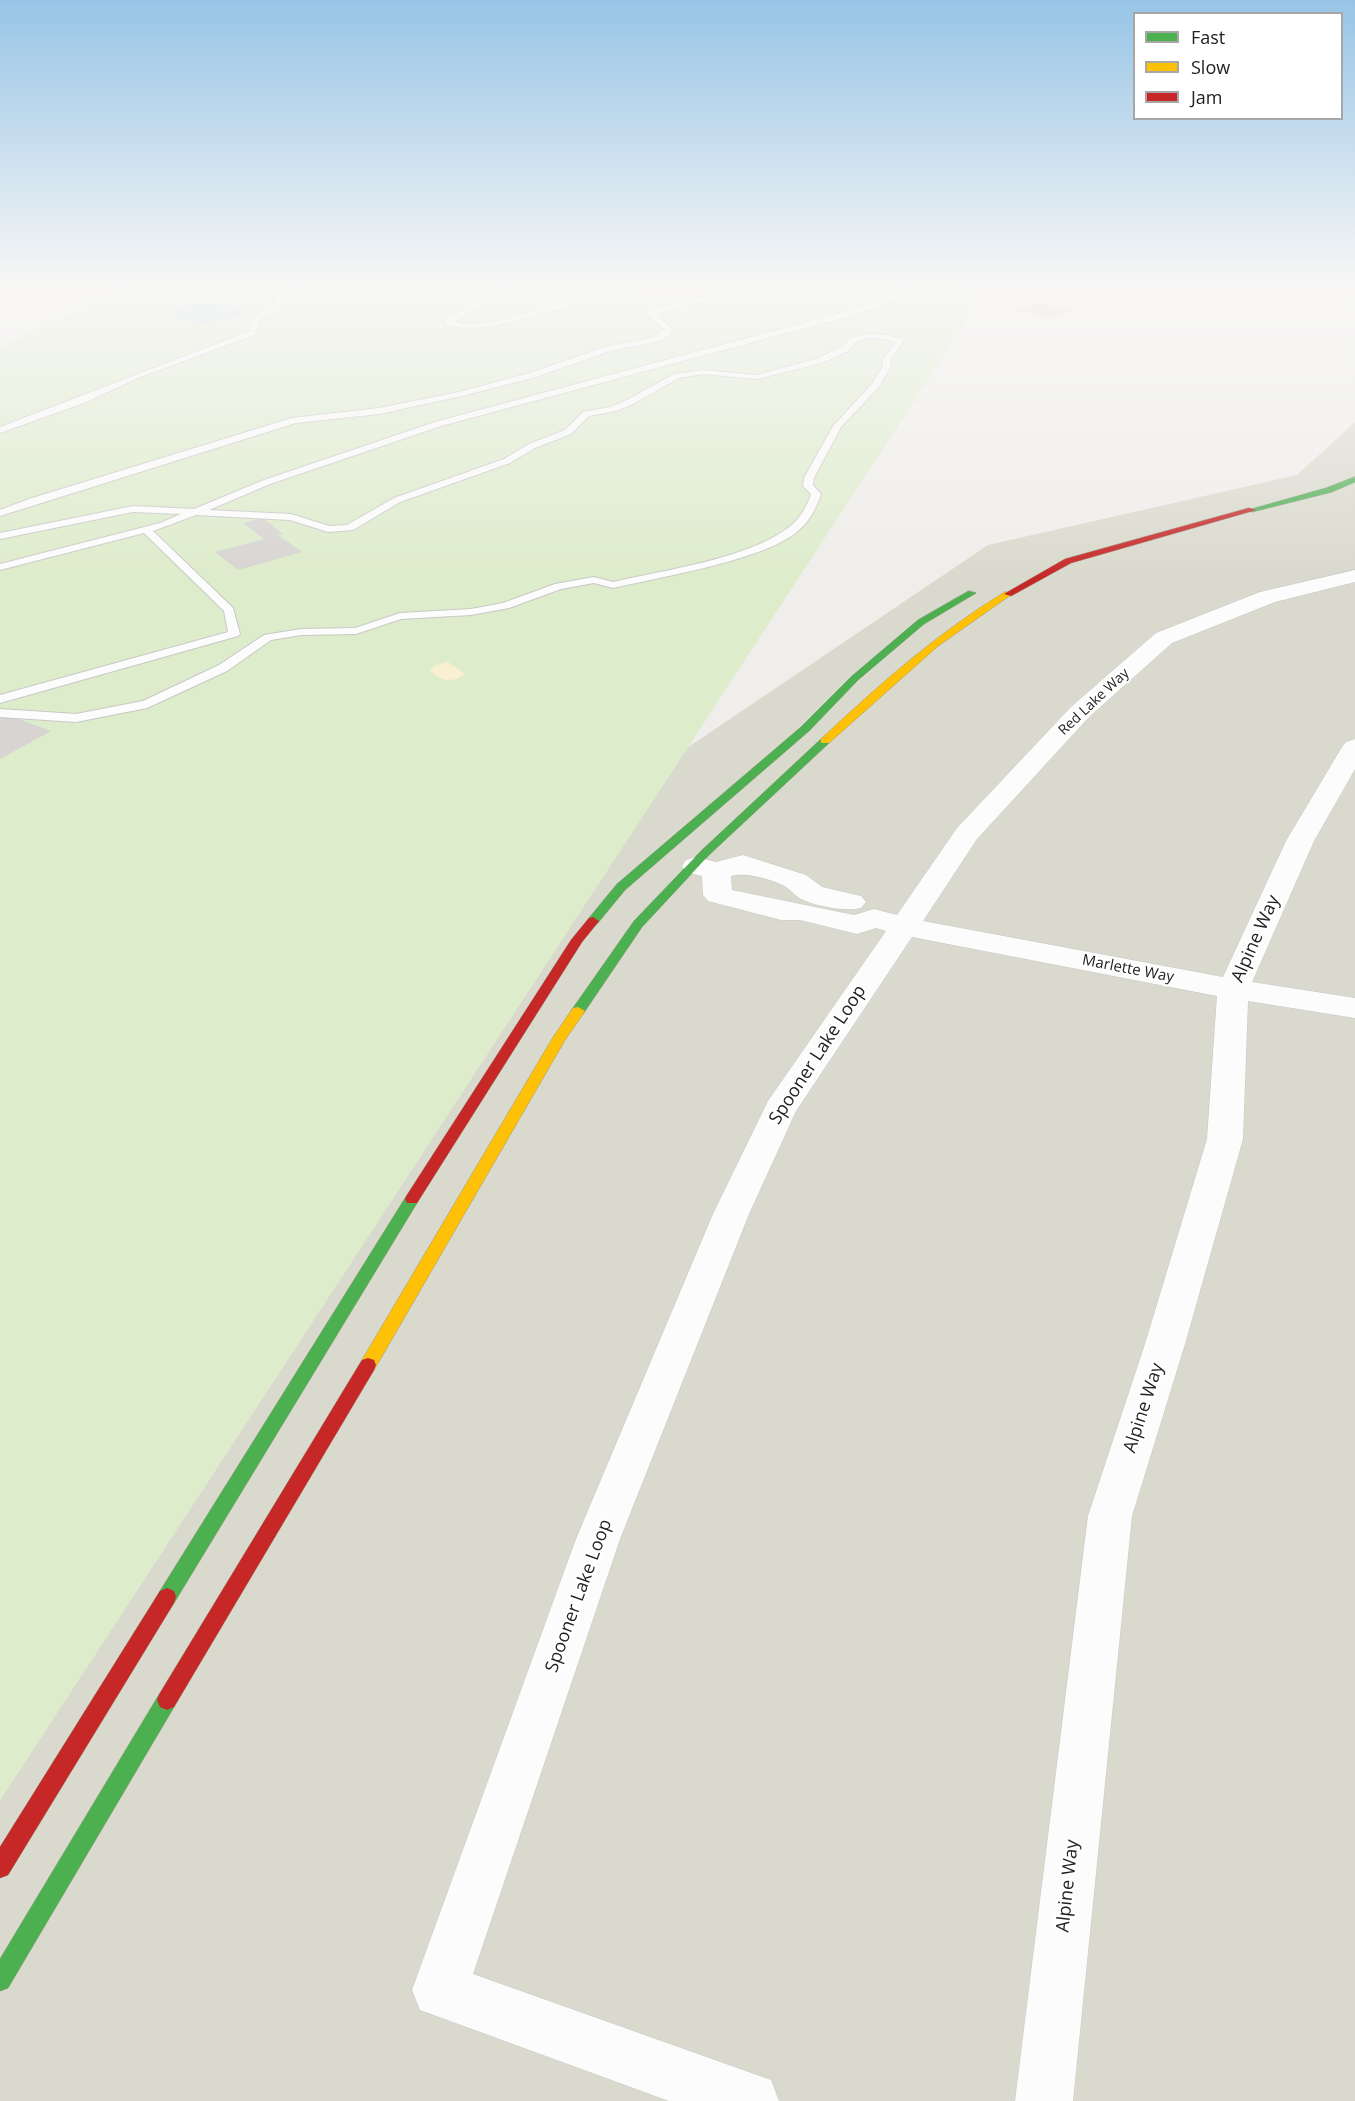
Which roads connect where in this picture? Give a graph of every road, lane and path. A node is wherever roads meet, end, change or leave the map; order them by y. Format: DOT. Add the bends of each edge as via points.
graph roads {
  1 [pos="122,382"];
  2 [pos="504,382"];
  3 [pos="590,382"];
  4 [pos="666,382"];
  5 [pos="878,382"];
  6 [pos="0,429"];
  7 [pos="1318,478"];
  8 [pos="1355,479"];
  9 [pos="198,511"];
  10 [pos="0,513"];
  11 [pos="1134,528"];
  12 [pos="146,530"];
  13 [pos="1113,534"];
  14 [pos="0,537"];
  15 [pos="1038,560"];
  16 [pos="0,567"];
  17 [pos="1355,576"];
  18 [pos="988,584"];
  19 [pos="0,699"];
  20 [pos="0,712"];
  21 [pos="1355,747"];
  22 [pos="684,862"];
  23 [pos="887,922"];
  24 [pos="1233,989"];
  25 [pos="1355,1008"];
  26 [pos="0,1867"];
  27 [pos="0,1980"];
  28 [pos="750,2101"];
  29 [pos="1044,2101"];
  1 -- 6 [label="lane" via="81,402"];
  2 -- 10 [label="lane" via="411,405 295,420"];
  3 -- 9 [label="lane" via="438,424 267,482"];
  4 -- 9 [label="lane" via="613,409 586,414 568,432 507,461 397,500 349,528 328,529 291,517"];
  5 -- 20 [label="lane" via="837,426 809,478 807,486 816,494 812,507 793,530 759,548 613,585 594,580 559,586 505,606 400,616 356,630 267,637 223,668 147,704 76,718"];
  7 -- 11 [label="main road"];
  8 -- 22 [label="main road" via="1329,490 1068,561 968,617 905,667"];
  9 -- 12 [label="lane"];
  9 -- 14 [label="lane" via="133,509"];
  12 -- 16 [label="lane"];
  12 -- 19 [label="lane" via="229,610 234,634"];
  13 -- 15 [label="main road"];
  17 -- 23 [label="street, Red Lake Way" via="1268,597 1164,638 1080,712"];
  18 -- 22 [label="main road" via="921,622 855,678"];
  21 -- 24 [label="street, Alpine Way" via="1300,841"];
  22 -- 23 [label="street, Marlette Way" via="718,895 781,911 806,902 857,925"];
  22 -- 26 [label="main road" via="621,887 578,940 458,1125"];
  22 -- 27 [label="main road" via="559,1039"];
  23 -- 24 [label="street, Marlette Way"];
  23 -- 28 [label="street, Spooner Lake Loop" via="780,1108 731,1214 598,1539 440,1990"];
  24 -- 25 [label="street, Marlette Way"];
  24 -- 29 [label="street, Alpine Way" via="1224,1139 1110,1516"];
}
